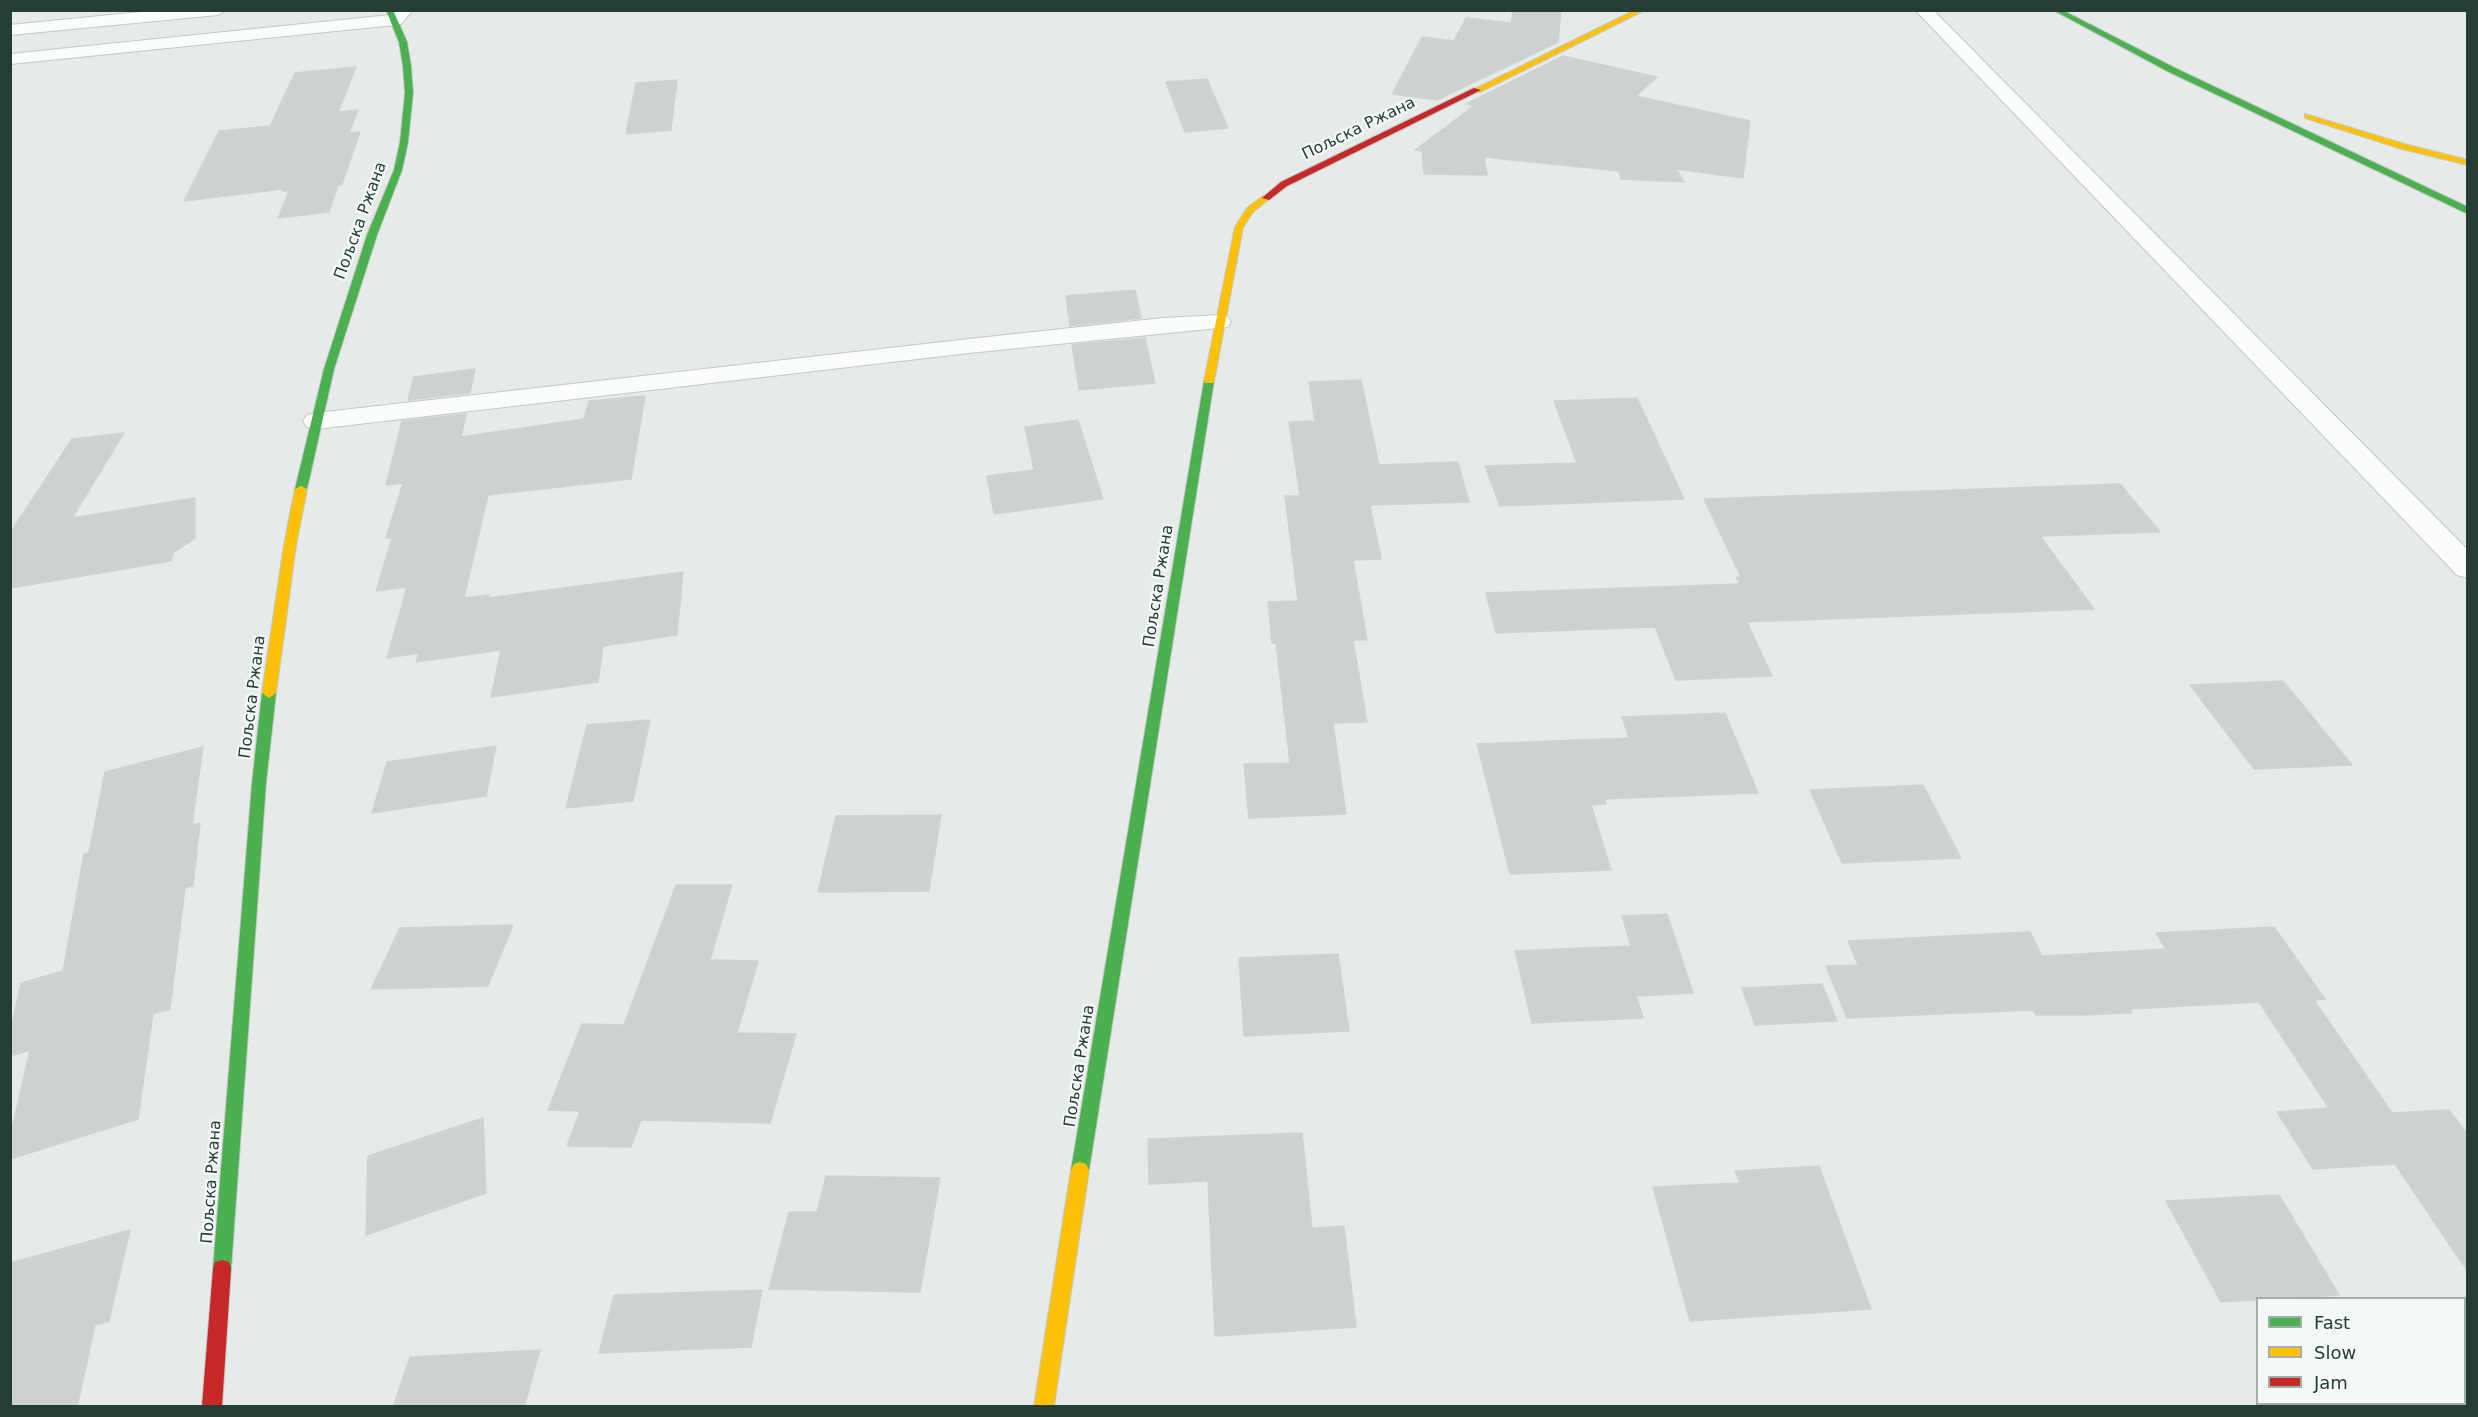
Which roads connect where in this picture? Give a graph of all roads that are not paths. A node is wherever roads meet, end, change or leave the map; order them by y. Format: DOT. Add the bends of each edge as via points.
graph roads {
  1 [pos="218,10"];
  2 [pos="1642,10"];
  3 [pos="1923,10"];
  4 [pos="2056,10"];
  5 [pos="396,14"];
  6 [pos="10,30"];
  7 [pos="10,59"];
  8 [pos="2172,70"];
  9 [pos="2468,163"];
  10 [pos="2468,211"];
  11 [pos="1219,322"];
  12 [pos="316,421"];
  13 [pos="2468,568"];
  14 [pos="212,1407"];
  15 [pos="1044,1407"];
  1 -- 6 [label="street"];
  2 -- 11 [label="street, Пољска Ржана" via="1266,196 1239,227"];
  3 -- 13 [label="street"];
  4 -- 8 [label="street"];
  5 -- 7 [label="street"];
  5 -- 12 [label="street, Пољска Ржана" via="409,93 404,142 398,170 350,298"];
  8 -- 9 [label="street" via="2405,147"];
  8 -- 10 [label="street"];
  11 -- 12 [label="street" via="1163,325"];
  11 -- 15 [label="street, Пољска Ржана"];
  12 -- 14 [label="street, Пољска Ржана" via="290,545 259,783"];
}
